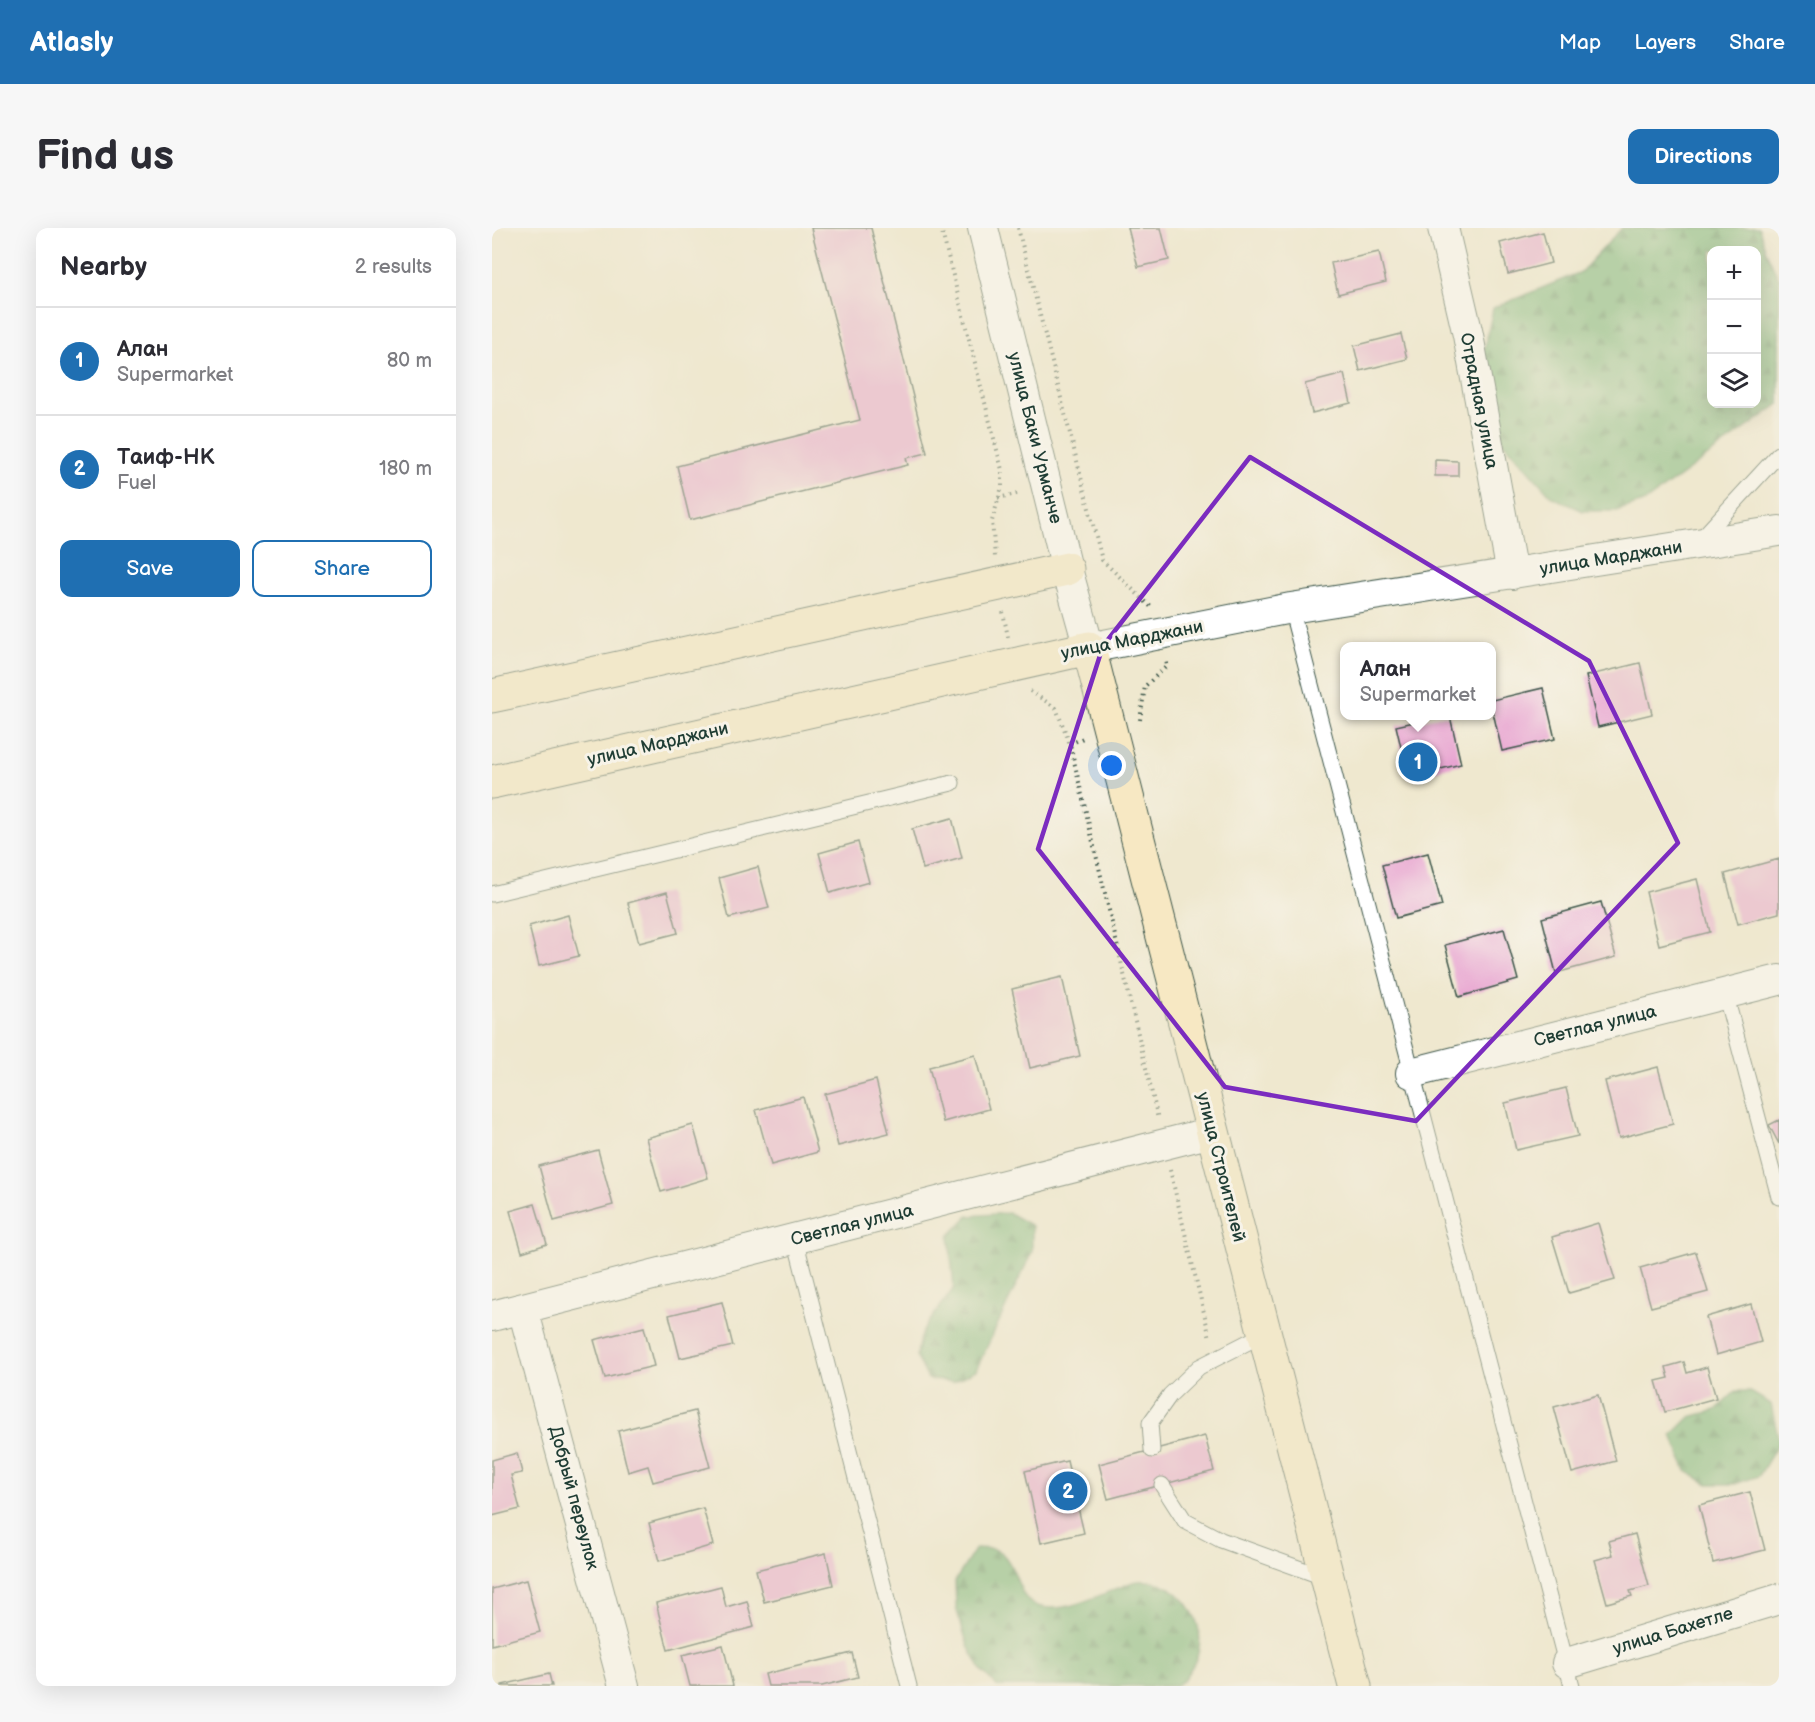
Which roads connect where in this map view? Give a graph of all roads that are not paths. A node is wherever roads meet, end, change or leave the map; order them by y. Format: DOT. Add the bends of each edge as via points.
graph roads {
  1 [pos="982,228"];
  2 [pos="1443,228"];
  3 [pos="1779,454"];
  4 [pos="1779,531"];
  5 [pos="1696,544"];
  6 [pos="1067,569"];
  7 [pos="1512,574"];
  8 [pos="1291,608"];
  9 [pos="1089,648"];
  10 [pos="492,696"];
  11 [pos="492,782"];
  12 [pos="952,783"];
  13 [pos="492,894"];
  14 [pos="1779,980"];
  15 [pos="1725,993"];
  16 [pos="1411,1072"];
  17 [pos="1212,1132"];
  18 [pos="1779,1197"];
  19 [pos="795,1239"];
  20 [pos="523,1309"];
  21 [pos="492,1316"];
  22 [pos="1264,1334"];
  23 [pos="1152,1450"];
  24 [pos="1162,1485"];
  25 [pos="1328,1579"];
  26 [pos="1779,1599"];
  27 [pos="1570,1674"];
  28 [pos="624,1686"];
  29 [pos="909,1686"];
  30 [pos="1355,1686"];
  1 -- 6 [label="street, улица Баки Урманче"];
  2 -- 7 [label="street, Отрадная улица" via="1468,335"];
  3 -- 5 [label="lane"];
  4 -- 5 [label="street, улица Марджани"];
  5 -- 7 [label="street, улица Марджани"];
  6 -- 9 [label="street, улица Баки Урманче"];
  6 -- 10 [label="street"];
  7 -- 8 [label="street, улица Марджани"];
  8 -- 9 [label="street, улица Марджани"];
  8 -- 16 [label="lane"];
  9 -- 11 [label="street, улица Марджани"];
  9 -- 17 [label="street, улица Строителей"];
  12 -- 13 [label="lane"];
  14 -- 15 [label="street, Светлая улица"];
  15 -- 16 [label="street, Светлая улица"];
  15 -- 18 [label="lane"];
  16 -- 27 [label="lane"];
  17 -- 19 [label="street, Светлая улица"];
  17 -- 22 [label="street, улица Строителей"];
  19 -- 20 [label="street, Светлая улица"];
  19 -- 29 [label="lane"];
  20 -- 21 [label="street, Светлая улица"];
  20 -- 28 [label="street, Добрый переулок"];
  22 -- 23 [label="lane" via="1199,1367 1170,1395 1150,1423"];
  22 -- 25 [label="street, улица Строителей"];
  24 -- 25 [label="lane" via="1185,1521 1221,1540"];
  25 -- 30 [label="street, улица Строителей"];
  26 -- 27 [label="street, улица Бахетле"];
}
